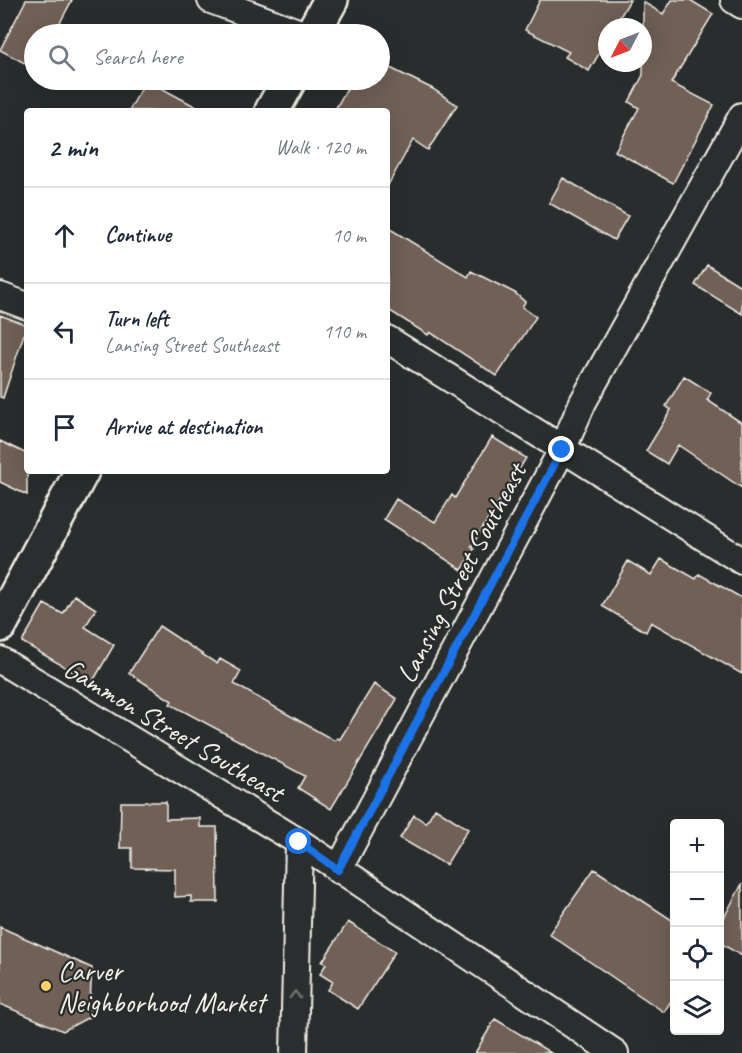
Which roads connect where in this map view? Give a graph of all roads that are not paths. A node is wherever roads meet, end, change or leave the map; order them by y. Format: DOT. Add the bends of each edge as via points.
graph roads {
  1 [pos="212,0"];
  2 [pos="331,0"];
  3 [pos="734,0"];
  4 [pos="742,5"];
  5 [pos="276,24"];
  6 [pos="318,24"];
  7 [pos="283,90"];
  8 [pos="274,108"];
  9 [pos="742,116"];
  10 [pos="0,296"];
  11 [pos="24,305"];
  12 [pos="390,341"];
  13 [pos="562,450"];
  14 [pos="79,474"];
  15 [pos="742,561"];
  16 [pos="0,625"];
  17 [pos="0,660"];
  18 [pos="299,842"];
  19 [pos="338,870"];
  20 [pos="294,1053"];
  21 [pos="615,1053"];
  1 -- 5 [label="street"];
  2 -- 6 [label="main road"];
  3 -- 4 [label="street"];
  7 -- 8 [label="main road"];
  9 -- 13 [label="street, Lansing Street Southeast" via="584,402"];
  10 -- 11 [label="street"];
  12 -- 13 [label="street"];
  13 -- 15 [label="street"];
  13 -- 19 [label="street, Lansing Street Southeast"];
  14 -- 16 [label="main road"];
  17 -- 18 [label="street, Gammon Street Southeast"];
  18 -- 19 [label="street, Gammon Street Southeast"];
  20 -- 18 [label="street, one-way"];
  19 -- 21 [label="street, Gammon Street Southeast"];
}
